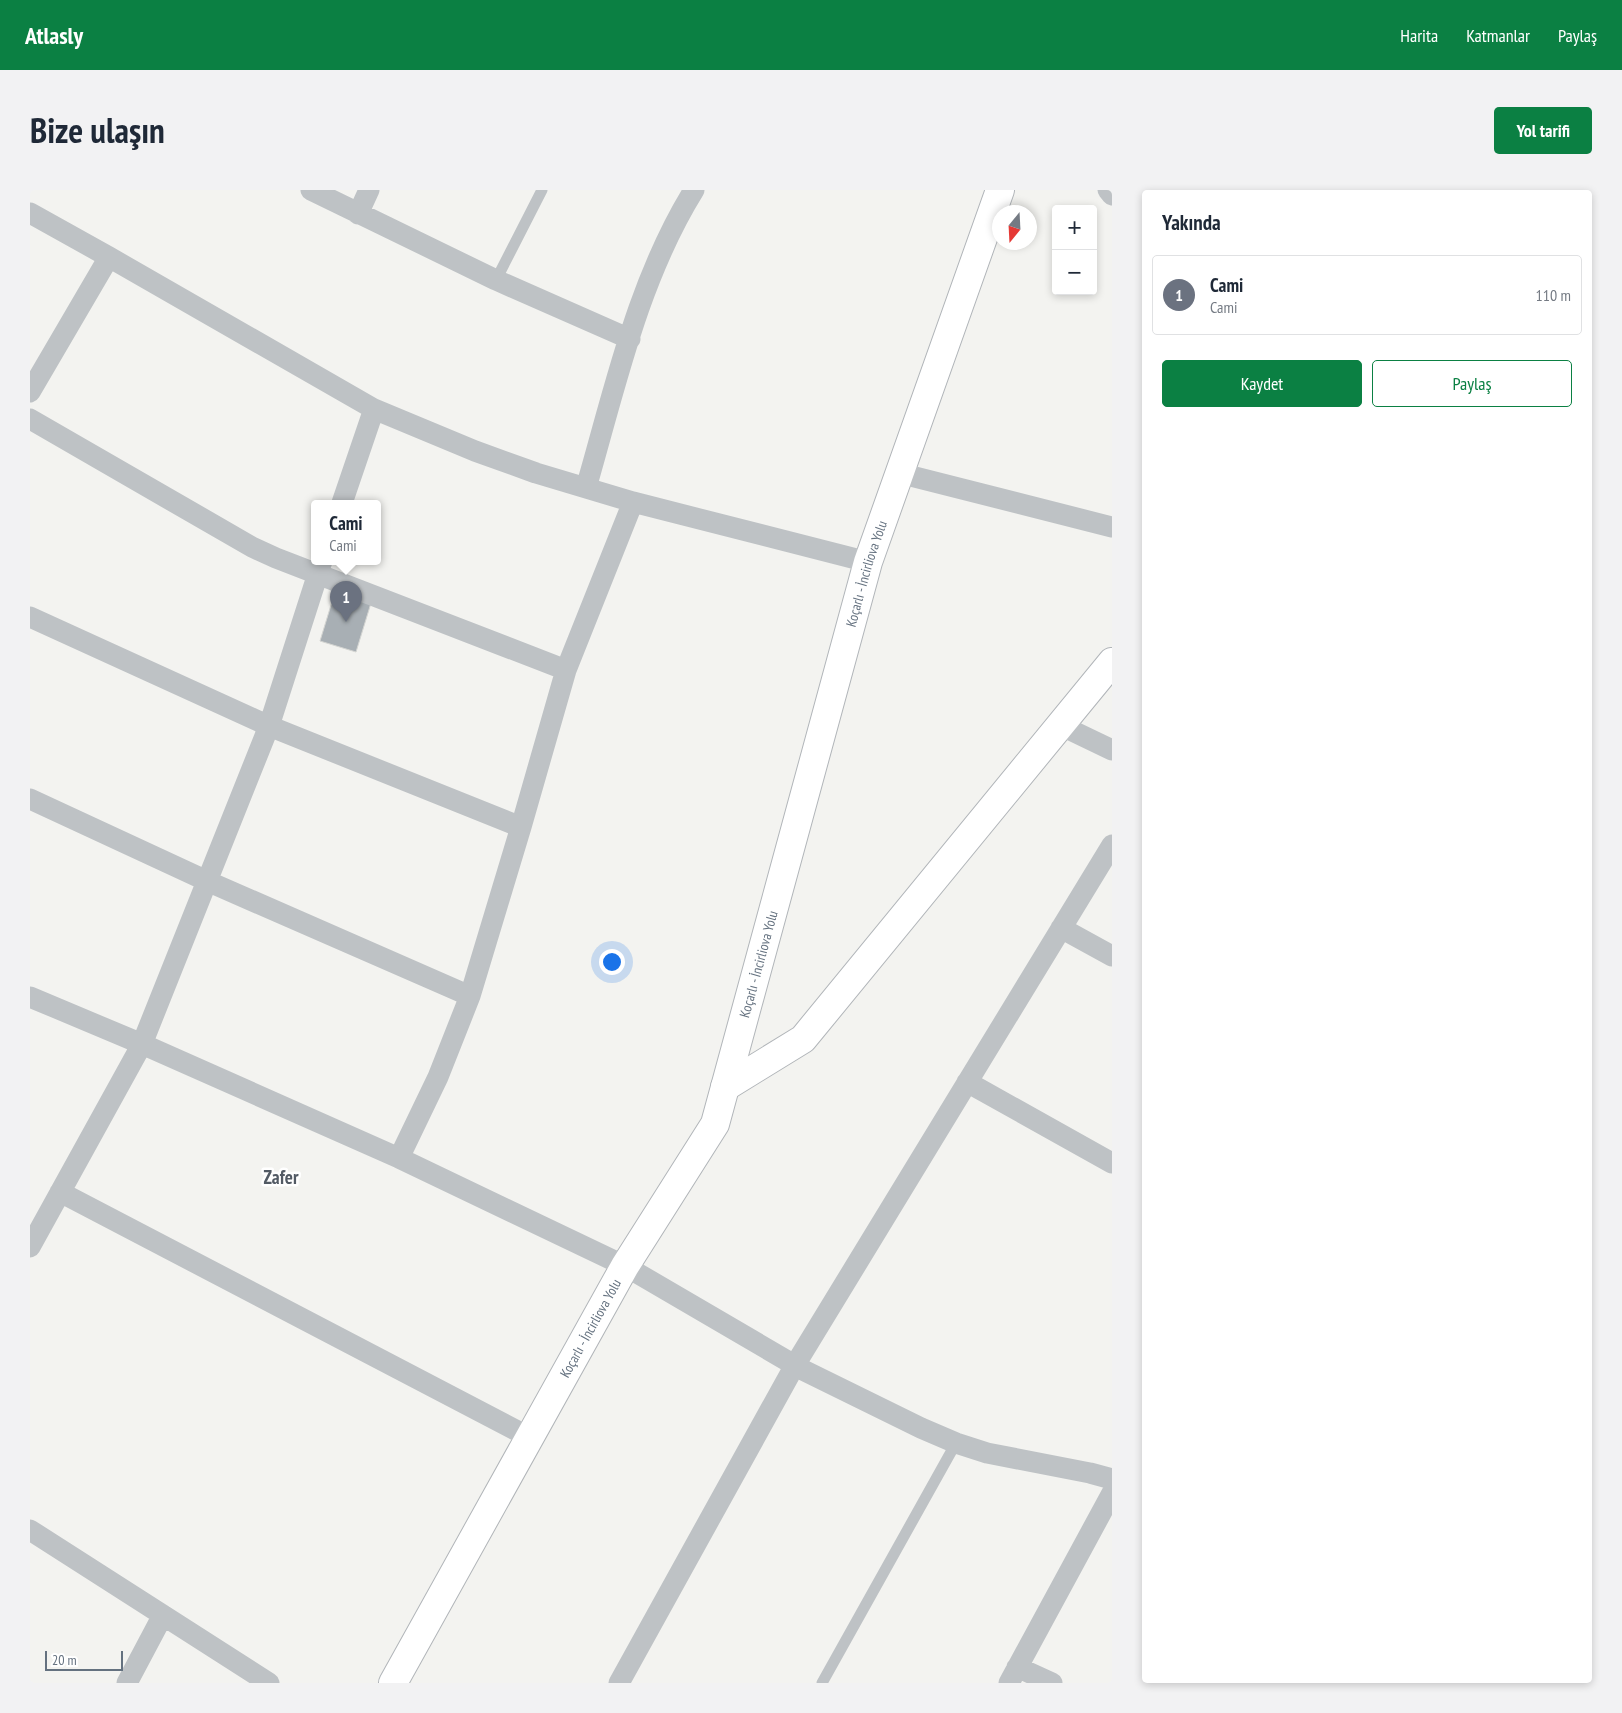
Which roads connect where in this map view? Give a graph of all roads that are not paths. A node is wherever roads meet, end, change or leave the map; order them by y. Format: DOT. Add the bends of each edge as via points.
graph roads {
  1 [pos="311,190"];
  2 [pos="370,190"];
  3 [pos="542,190"];
  4 [pos="694,190"];
  5 [pos="1000,190"];
  6 [pos="1108,190"];
  7 [pos="1112,195"];
  8 [pos="30,213"];
  9 [pos="358,214"];
  10 [pos="110,256"];
  11 [pos="496,280"];
  12 [pos="630,339"];
  13 [pos="30,392"];
  14 [pos="374,409"];
  15 [pos="30,419"];
  16 [pos="899,474"];
  17 [pos="586,488"];
  18 [pos="343,500"];
  19 [pos="633,502"];
  20 [pos="1112,527"];
  21 [pos="868,562"];
  22 [pos="320,568"];
  23 [pos="30,617"];
  24 [pos="1112,662"];
  25 [pos="566,670"];
  26 [pos="1060,725"];
  27 [pos="269,726"];
  28 [pos="1112,750"];
  29 [pos="30,800"];
  30 [pos="521,827"];
  31 [pos="1112,845"];
  32 [pos="207,881"];
  33 [pos="1061,928"];
  34 [pos="1112,956"];
  35 [pos="470,996"];
  36 [pos="30,997"];
  37 [pos="142,1044"];
  38 [pos="967,1082"];
  39 [pos="725,1087"];
  40 [pos="399,1158"];
  41 [pos="1112,1163"];
  42 [pos="60,1192"];
  43 [pos="30,1247"];
  44 [pos="624,1266"];
  45 [pos="795,1365"];
  46 [pos="529,1437"];
  47 [pos="956,1443"];
  48 [pos="1112,1479"];
  49 [pos="1112,1494"];
  50 [pos="30,1530"];
  51 [pos="163,1616"];
  52 [pos="1013,1675"];
  53 [pos="126,1683"];
  54 [pos="268,1683"];
  55 [pos="393,1683"];
  56 [pos="619,1683"];
  57 [pos="822,1683"];
  58 [pos="1052,1683"];
  1 -- 9 [label="street"];
  2 -- 9 [label="street"];
  3 -- 11 [label="lane"];
  4 -- 12 [label="street" via="660,254"];
  5 -- 16 [label="main road, Koçarlı - İncirliova Yolu"];
  6 -- 7 [label="street"];
  8 -- 10 [label="street"];
  9 -- 11 [label="street"];
  10 -- 13 [label="street"];
  10 -- 14 [label="street"];
  11 -- 12 [label="street"];
  12 -- 17 [label="street"];
  14 -- 17 [label="street" via="536,474"];
  14 -- 18 [label="street"];
  15 -- 22 [label="street" via="252,547 276,558"];
  16 -- 20 [label="street"];
  16 -- 21 [label="main road, Koçarlı - İncirliova Yolu"];
  17 -- 19 [label="street"];
  19 -- 21 [label="street"];
  19 -- 25 [label="street"];
  21 -- 39 [label="main road, Koçarlı - İncirliova Yolu"];
  22 -- 25 [label="street"];
  22 -- 27 [label="street"];
  23 -- 27 [label="street"];
  24 -- 26 [label="main road"];
  25 -- 30 [label="street"];
  26 -- 28 [label="street"];
  26 -- 39 [label="main road" via="803,1039"];
  27 -- 30 [label="street"];
  27 -- 32 [label="street"];
  29 -- 32 [label="street"];
  30 -- 35 [label="street"];
  31 -- 33 [label="street"];
  32 -- 35 [label="street"];
  32 -- 37 [label="street"];
  33 -- 34 [label="street"];
  33 -- 38 [label="street"];
  35 -- 40 [label="street" via="438,1077"];
  36 -- 37 [label="street"];
  37 -- 40 [label="street"];
  37 -- 42 [label="street"];
  38 -- 41 [label="street"];
  38 -- 45 [label="street"];
  39 -- 44 [label="main road, Koçarlı - İncirliova Yolu" via="716,1124"];
  40 -- 44 [label="street"];
  42 -- 43 [label="street"];
  42 -- 46 [label="street"];
  44 -- 45 [label="street"];
  44 -- 46 [label="main road, Koçarlı - İncirliova Yolu"];
  45 -- 47 [label="street"];
  45 -- 56 [label="street"];
  46 -- 55 [label="main road, Koçarlı - İncirliova Yolu"];
  47 -- 48 [label="street" via="987,1453"];
  47 -- 57 [label="lane"];
  49 -- 52 [label="street"];
  50 -- 51 [label="street"];
  51 -- 53 [label="street"];
  51 -- 54 [label="street"];
  52 -- 58 [label="street"];
}
